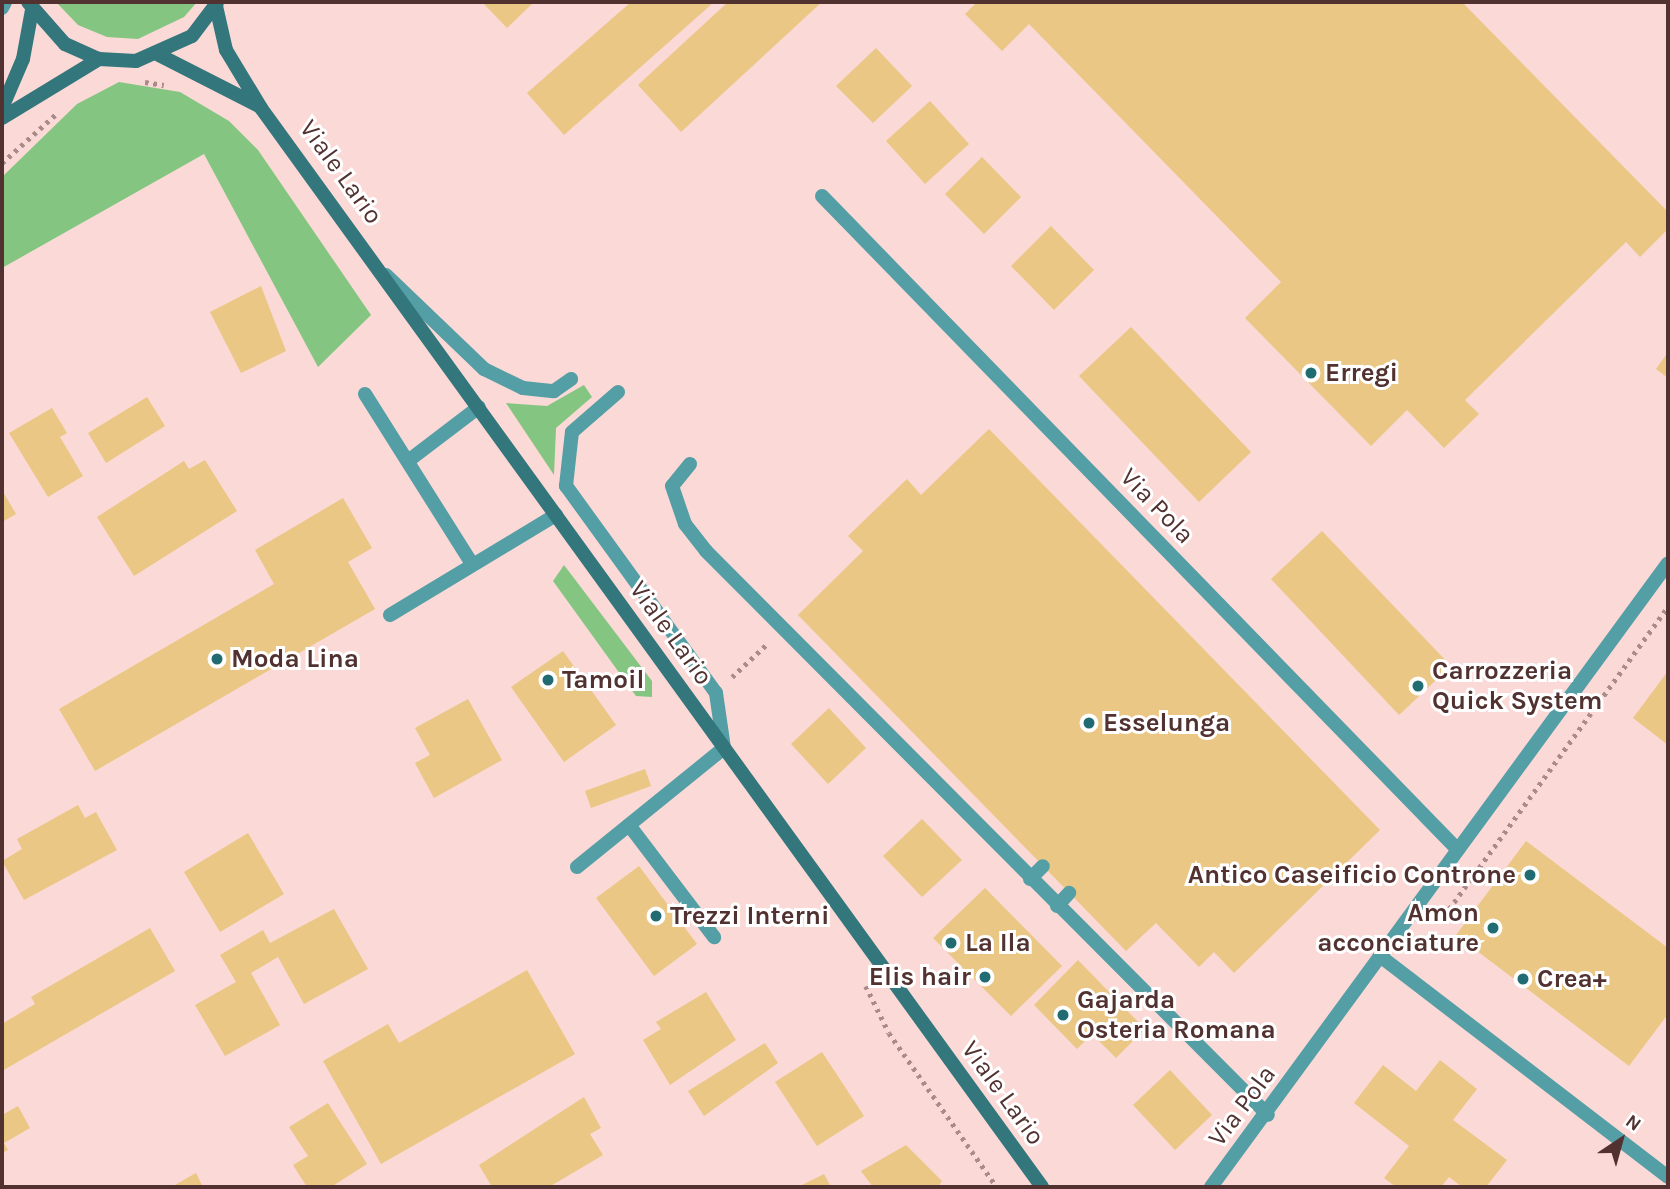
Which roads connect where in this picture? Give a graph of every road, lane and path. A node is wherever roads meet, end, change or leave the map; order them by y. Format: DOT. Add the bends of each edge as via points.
graph roads {
  1 [pos="5,2"];
  2 [pos="216,4"];
  3 [pos="30,6"];
  4 [pos="2,8"];
  5 [pos="159,55"];
  6 [pos="99,59"];
  7 [pos="140,82"];
  8 [pos="177,87"];
  9 [pos="2,108"];
  10 [pos="261,108"];
  11 [pos="64,109"];
  12 [pos="2,118"];
  13 [pos="2,163"];
  14 [pos="822,196"];
  15 [pos="386,275"];
  16 [pos="571,379"];
  17 [pos="618,392"];
  18 [pos="365,394"];
  19 [pos="479,407"];
  20 [pos="408,461"];
  21 [pos="690,464"];
  22 [pos="556,516"];
  23 [pos="472,564"];
  24 [pos="1668,564"];
  25 [pos="1668,607"];
  26 [pos="390,615"];
  27 [pos="782,629"];
  28 [pos="716,692"];
  29 [pos="724,748"];
  30 [pos="629,825"];
  31 [pos="1458,849"];
  32 [pos="1043,866"];
  33 [pos="577,867"];
  34 [pos="1030,879"];
  35 [pos="1069,893"];
  36 [pos="1422,898"];
  37 [pos="1056,906"];
  38 [pos="714,937"];
  39 [pos="1380,956"];
  40 [pos="861,975"];
  41 [pos="1268,1115"];
  42 [pos="1668,1177"];
  43 [pos="997,1187"];
  44 [pos="1042,1187"];
  45 [pos="1211,1187"];
  1 -- 4 [label="street"];
  2 -- 5 [label="main road" via="192,36"];
  2 -- 10 [label="main road, Viale Lario" via="226,50"];
  3 -- 6 [label="main road" via="65,44"];
  3 -- 9 [label="main road" via="23,59"];
  5 -- 6 [label="main road"];
  5 -- 10 [label="main road, Viale Lario"];
  6 -- 12 [label="main road"];
  7 -- 8 [label="path"];
  10 -- 15 [label="main road, Viale Lario"];
  11 -- 13 [label="path"];
  14 -- 31 [label="street, Via Pola"];
  15 -- 16 [label="street" via="484,369 523,388 554,391"];
  15 -- 19 [label="main road, Viale Lario"];
  17 -- 28 [label="street" via="572,432 566,486"];
  18 -- 20 [label="street"];
  19 -- 20 [label="street"];
  19 -- 22 [label="main road, Viale Lario"];
  20 -- 23 [label="street"];
  21 -- 27 [label="street" via="672,486 685,524"];
  22 -- 23 [label="street"];
  22 -- 29 [label="main road, Viale Lario"];
  23 -- 26 [label="street"];
  24 -- 31 [label="street, Via Pola"];
  25 -- 36 [label="path" via="1444,915"];
  27 -- 28 [label="path"];
  27 -- 34 [label="street"];
  28 -- 29 [label="street"];
  29 -- 30 [label="street"];
  29 -- 44 [label="main road, Viale Lario"];
  30 -- 33 [label="street"];
  30 -- 38 [label="street"];
  31 -- 36 [label="street, Via Pola"];
  32 -- 34 [label="street"];
  34 -- 37 [label="street"];
  35 -- 37 [label="street"];
  36 -- 39 [label="street, Via Pola"];
  37 -- 41 [label="street"];
  39 -- 41 [label="street, Via Pola"];
  39 -- 42 [label="street"];
  40 -- 43 [label="path" via="889,1033"];
  41 -- 45 [label="street, Via Pola"];
}
